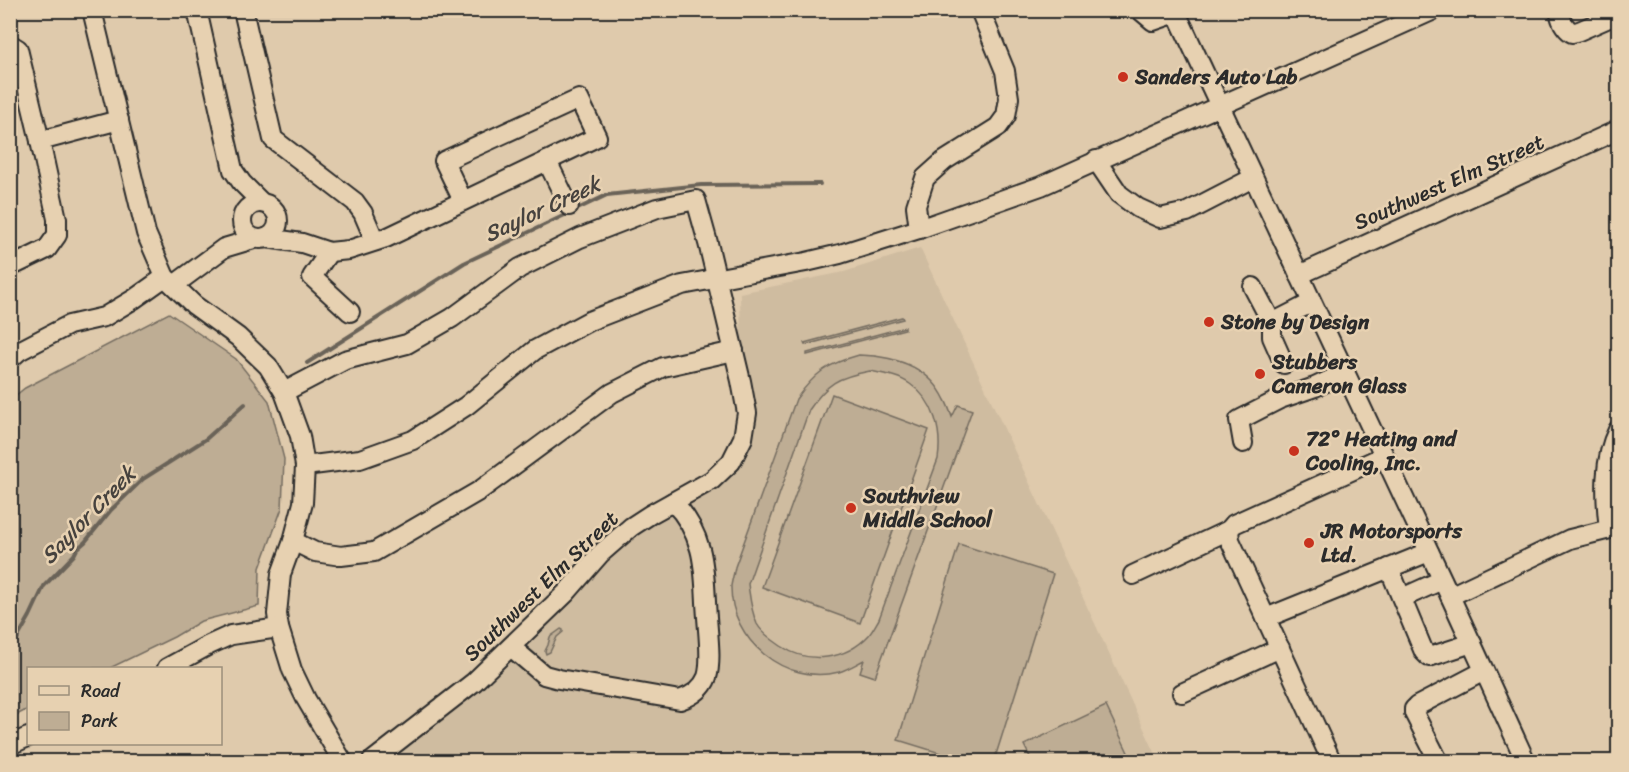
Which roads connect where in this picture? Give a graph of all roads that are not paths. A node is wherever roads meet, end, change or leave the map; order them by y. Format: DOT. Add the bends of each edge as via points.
graph roads {
  1 [pos="92,10"];
  2 [pos="197,10"];
  3 [pos="243,10"];
  4 [pos="980,10"];
  5 [pos="1140,10"];
  6 [pos="1434,10"];
  7 [pos="1560,10"];
  8 [pos="1175,12"];
  9 [pos="1618,14"];
  10 [pos="10,44"];
  11 [pos="1220,107"];
  12 [pos="119,120"];
  13 [pos="1618,130"];
  14 [pos="40,141"];
  15 [pos="1096,160"];
  16 [pos="547,161"];
  17 [pos="1253,178"];
  18 [pos="242,183"];
  19 [pos="463,201"];
  20 [pos="262,203"];
  21 [pos="568,206"];
  22 [pos="242,215"];
  23 [pos="278,218"];
  24 [pos="919,230"];
  25 [pos="260,239"];
  26 [pos="375,241"];
  27 [pos="302,243"];
  28 [pos="224,248"];
  29 [pos="329,252"];
  30 [pos="10,267"];
  31 [pos="1299,275"];
  32 [pos="716,278"];
  33 [pos="170,281"];
  34 [pos="1253,287"];
  35 [pos="1311,303"];
  36 [pos="350,312"];
  37 [pos="1272,323"];
  38 [pos="734,351"];
  39 [pos="10,358"];
  40 [pos="1284,364"];
  41 [pos="1345,373"];
  42 [pos="284,392"];
  43 [pos="1618,430"];
  44 [pos="1243,443"];
  45 [pos="1384,456"];
  46 [pos="305,466"];
  47 [pos="673,502"];
  48 [pos="1614,528"];
  49 [pos="1229,530"];
  50 [pos="293,541"];
  51 [pos="1429,552"];
  52 [pos="1389,568"];
  53 [pos="1133,575"];
  54 [pos="1446,588"];
  55 [pos="1402,598"];
  56 [pos="1266,618"];
  57 [pos="279,628"];
  58 [pos="1472,643"];
  59 [pos="511,647"];
  60 [pos="1280,648"];
  61 [pos="170,667"];
  62 [pos="1485,671"];
  63 [pos="1182,693"];
  64 [pos="27,737"];
  65 [pos="10,745"];
  66 [pos="343,762"];
  67 [pos="371,762"];
  68 [pos="1332,762"];
  69 [pos="1439,762"];
  70 [pos="1526,762"];
  1 -- 12 [label="street"];
  2 -- 18 [label="street" via="233,170"];
  3 -- 26 [label="street" via="273,139 355,202"];
  4 -- 24 [label="street" via="1005,71 1009,98 1006,116 998,127 944,161 926,178 916,206"];
  5 -- 8 [label="street" via="1153,21"];
  6 -- 11 [label="street"];
  7 -- 9 [label="street" via="1566,29 1572,33"];
  8 -- 11 [label="street"];
  10 -- 14 [label="street" via="18,49"];
  11 -- 15 [label="street"];
  11 -- 17 [label="street"];
  12 -- 14 [label="street"];
  12 -- 33 [label="street" via="147,232"];
  13 -- 31 [label="street, Southwest Elm Street"];
  14 -- 30 [label="street" via="57,235 47,249"];
  15 -- 17 [label="street" via="1119,194 1160,218 1187,212"];
  15 -- 24 [label="street" via="1041,186"];
  16 -- 19 [label="street"];
  16 -- 19 [label="street" via="597,137 579,99 444,161"];
  16 -- 21 [label="street"];
  17 -- 31 [label="street"];
  18 -- 20 [label="street"];
  18 -- 22 [label="street"];
  19 -- 26 [label="street"];
  20 -- 22 [label="street" via="251,205"];
  20 -- 23 [label="street" via="273,208"];
  22 -- 25 [label="street" via="244,231"];
  22 -- 28 [label="street"];
  23 -- 25 [label="street" via="272,235"];
  23 -- 27 [label="street"];
  24 -- 32 [label="street" via="840,254"];
  25 -- 27 [label="street"];
  25 -- 28 [label="street"];
  26 -- 29 [label="street"];
  27 -- 29 [label="street"];
  28 -- 33 [label="street"];
  29 -- 36 [label="street" via="312,277"];
  31 -- 35 [label="street"];
  32 -- 38 [label="street, Southwest Elm Street"];
  32 -- 42 [label="street, Southwest Elm Street" via="696,200 657,208 580,238 520,268 452,318 406,344 345,360"];
  32 -- 46 [label="street" via="682,285 589,321 544,345 466,406 413,440 360,459"];
  33 -- 39 [label="street" via="104,317 69,325"];
  33 -- 42 [label="street" via="268,366"];
  34 -- 37 [label="street"];
  35 -- 37 [label="street"];
  35 -- 41 [label="street"];
  37 -- 40 [label="street" via="1272,337"];
  38 -- 47 [label="street, Southwest Elm Street" via="747,413 743,438 731,462 712,480"];
  38 -- 50 [label="street" via="663,367 612,393 479,491 374,552 341,556 315,552"];
  41 -- 44 [label="street" via="1239,420"];
  41 -- 45 [label="street"];
  42 -- 46 [label="street" via="300,436"];
  43 -- 48 [label="street" via="1608,464 1605,496"];
  45 -- 49 [label="street" via="1234,524"];
  45 -- 51 [label="street"];
  46 -- 50 [label="street" via="303,503"];
  47 -- 59 [label="street, Southwest Elm Street" via="631,527 600,554"];
  47 -- 59 [label="street" via="692,529 703,562 709,651 707,676 700,689 680,700 559,680 544,675"];
  48 -- 54 [label="street" via="1570,539"];
  49 -- 53 [label="street"];
  49 -- 56 [label="street"];
  50 -- 57 [label="street" via="281,574"];
  51 -- 52 [label="street"];
  51 -- 54 [label="street"];
  52 -- 55 [label="street"];
  52 -- 56 [label="street"];
  54 -- 55 [label="street"];
  54 -- 58 [label="street"];
  55 -- 58 [label="street" via="1424,652 1430,657"];
  56 -- 60 [label="street"];
  57 -- 61 [label="street" via="231,635"];
  57 -- 66 [label="street" via="292,670"];
  58 -- 62 [label="street"];
  59 -- 67 [label="street, Southwest Elm Street" via="474,682"];
  60 -- 63 [label="street"];
  60 -- 68 [label="street"];
  62 -- 69 [label="street" via="1414,709"];
  62 -- 70 [label="street"];
  64 -- 65 [label="street"];
}
